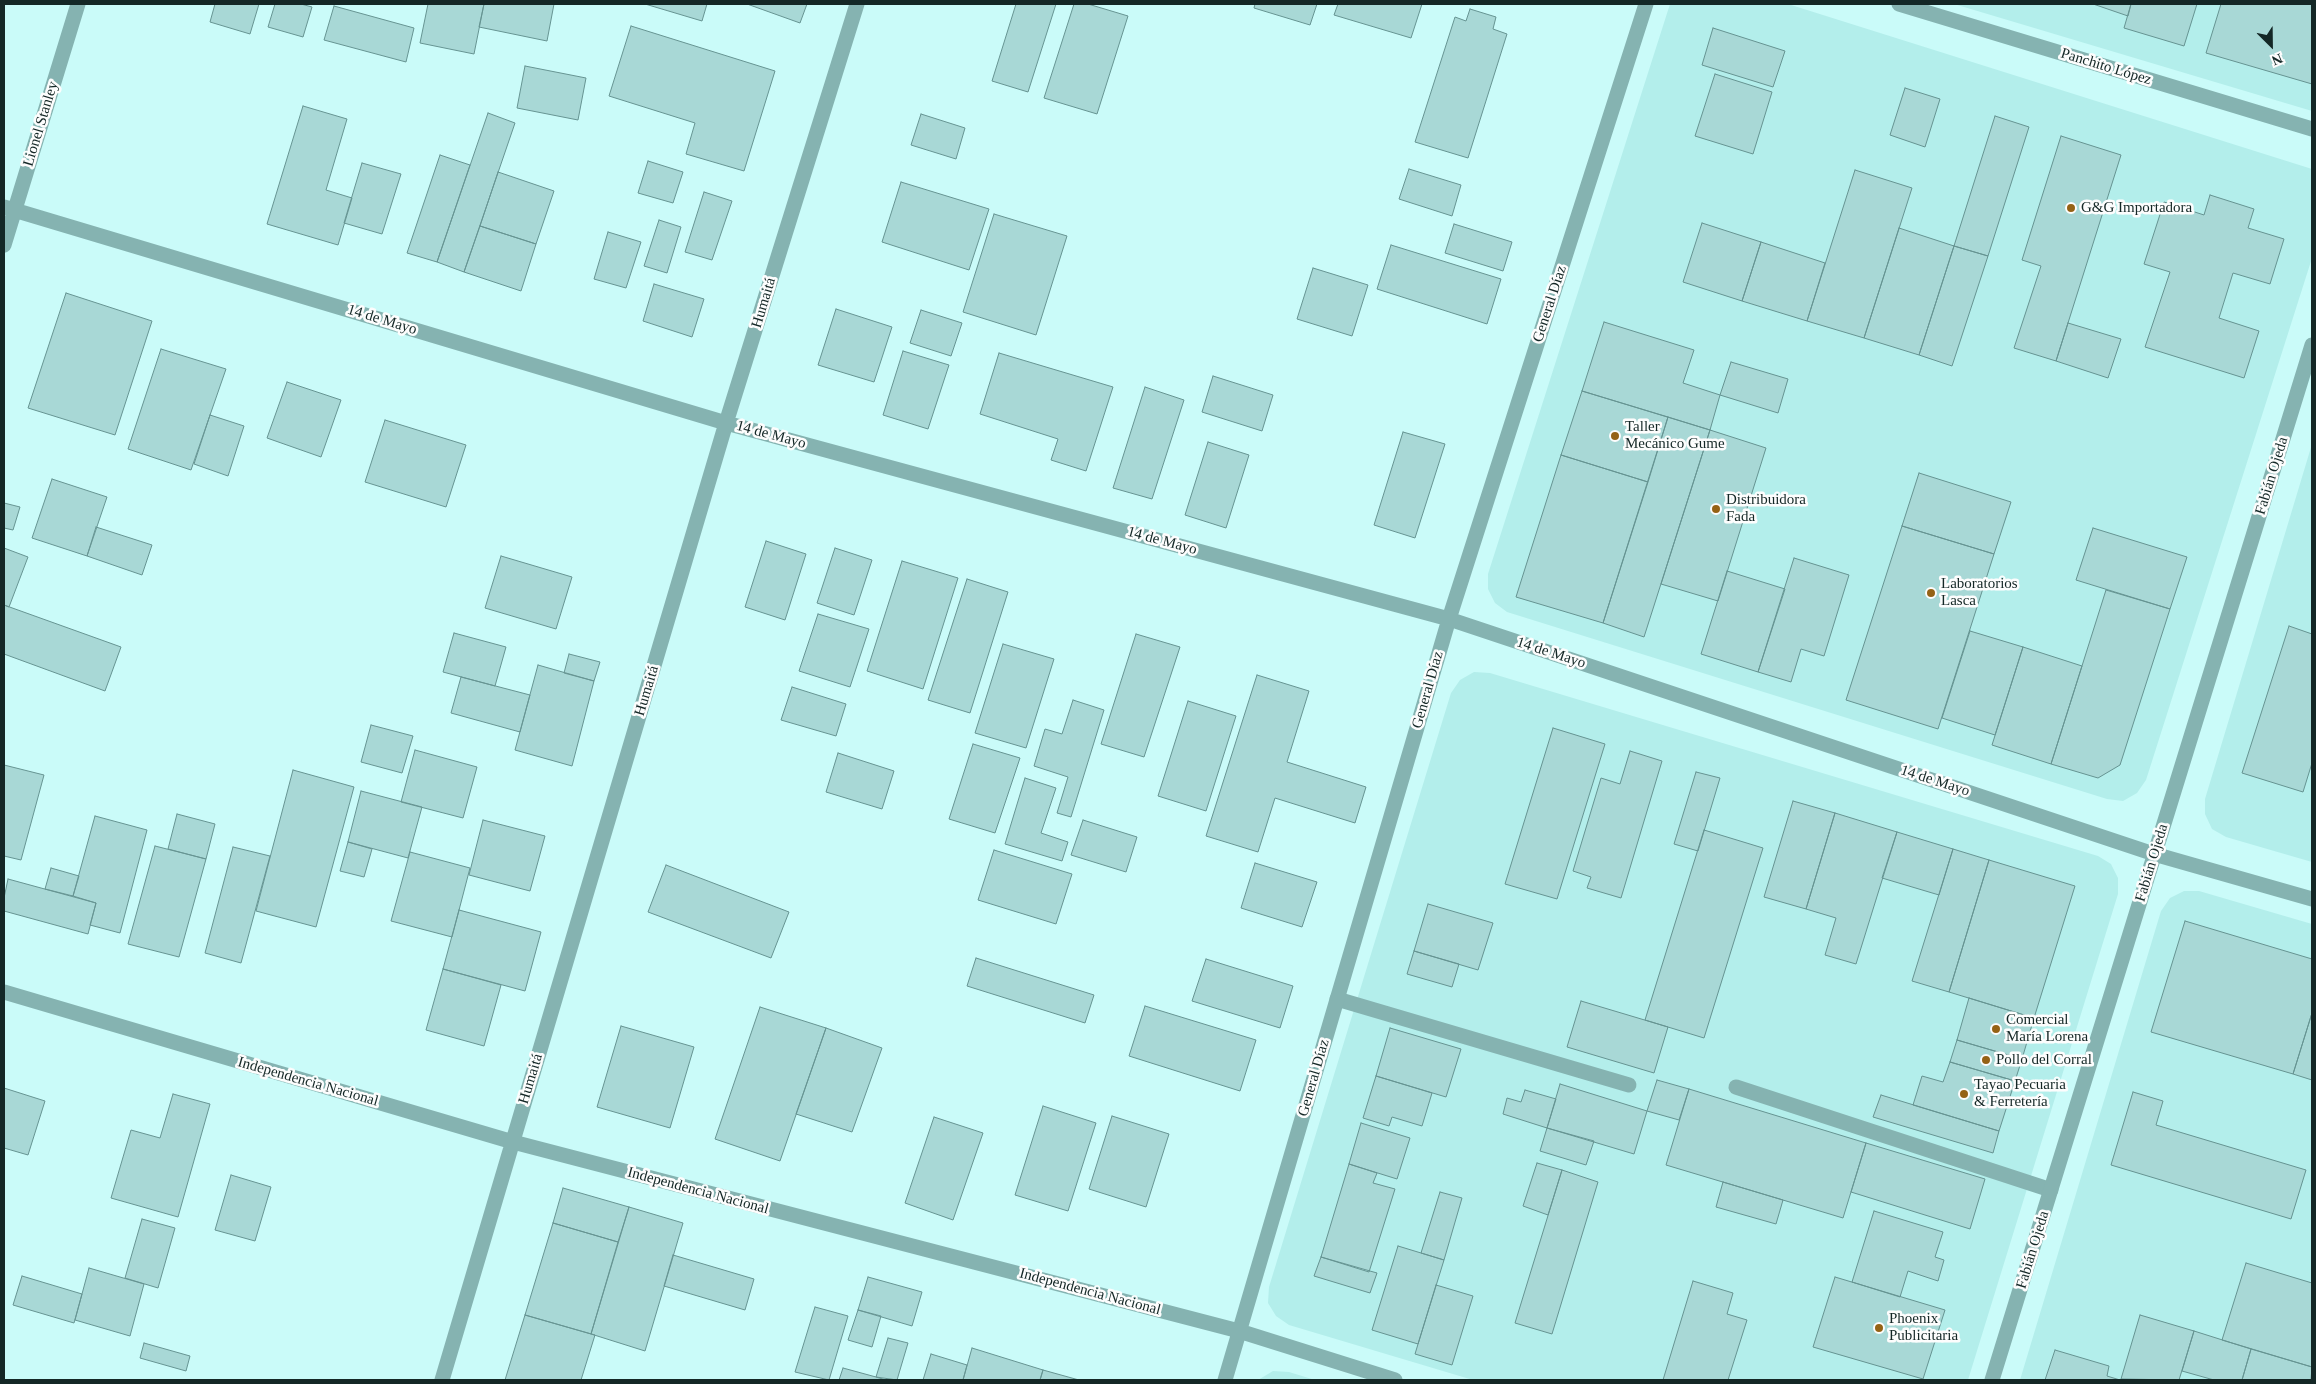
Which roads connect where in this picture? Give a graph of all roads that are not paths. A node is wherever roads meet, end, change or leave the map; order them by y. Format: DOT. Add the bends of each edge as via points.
graph roads {
  1 [pos="78,4"];
  2 [pos="857,4"];
  3 [pos="1646,4"];
  4 [pos="1899,4"];
  5 [pos="2312,129"];
  6 [pos="9,208"];
  7 [pos="4,245"];
  8 [pos="2312,345"];
  9 [pos="726,423"];
  10 [pos="1449,619"];
  11 [pos="2154,854"];
  12 [pos="2312,899"];
  13 [pos="4,992"];
  14 [pos="1338,999"];
  15 [pos="1629,1086"];
  16 [pos="1736,1087"];
  17 [pos="513,1142"];
  18 [pos="2051,1190"];
  19 [pos="1239,1331"];
  20 [pos="442,1380"];
  21 [pos="1225,1380"];
  22 [pos="1395,1380"];
  23 [pos="1992,1380"];
  1 -- 6 [label="street, Lionel Stanley"];
  2 -- 9 [label="street, Humaitá"];
  3 -- 10 [label="street, General Díaz"];
  4 -- 5 [label="street, Panchito López"];
  6 -- 7 [label="street, Lionel Stanley"];
  6 -- 9 [label="street, 14 de Mayo"];
  8 -- 11 [label="street, Fabián Ojeda"];
  9 -- 10 [label="street, 14 de Mayo"];
  9 -- 17 [label="street, Humaitá"];
  10 -- 11 [label="street, 14 de Mayo"];
  10 -- 14 [label="street, General Díaz"];
  11 -- 12 [label="street, 14 de Mayo"];
  11 -- 18 [label="street, Fabián Ojeda"];
  13 -- 17 [label="street, Independencia Nacional"];
  14 -- 15 [label="street"];
  14 -- 19 [label="street, General Díaz"];
  16 -- 18 [label="street"];
  17 -- 19 [label="street, Independencia Nacional"];
  17 -- 20 [label="street, Humaitá"];
  18 -- 23 [label="street, Fabián Ojeda"];
  19 -- 21 [label="street, General Díaz"];
  19 -- 22 [label="street, Independencia Nacional"];
}
